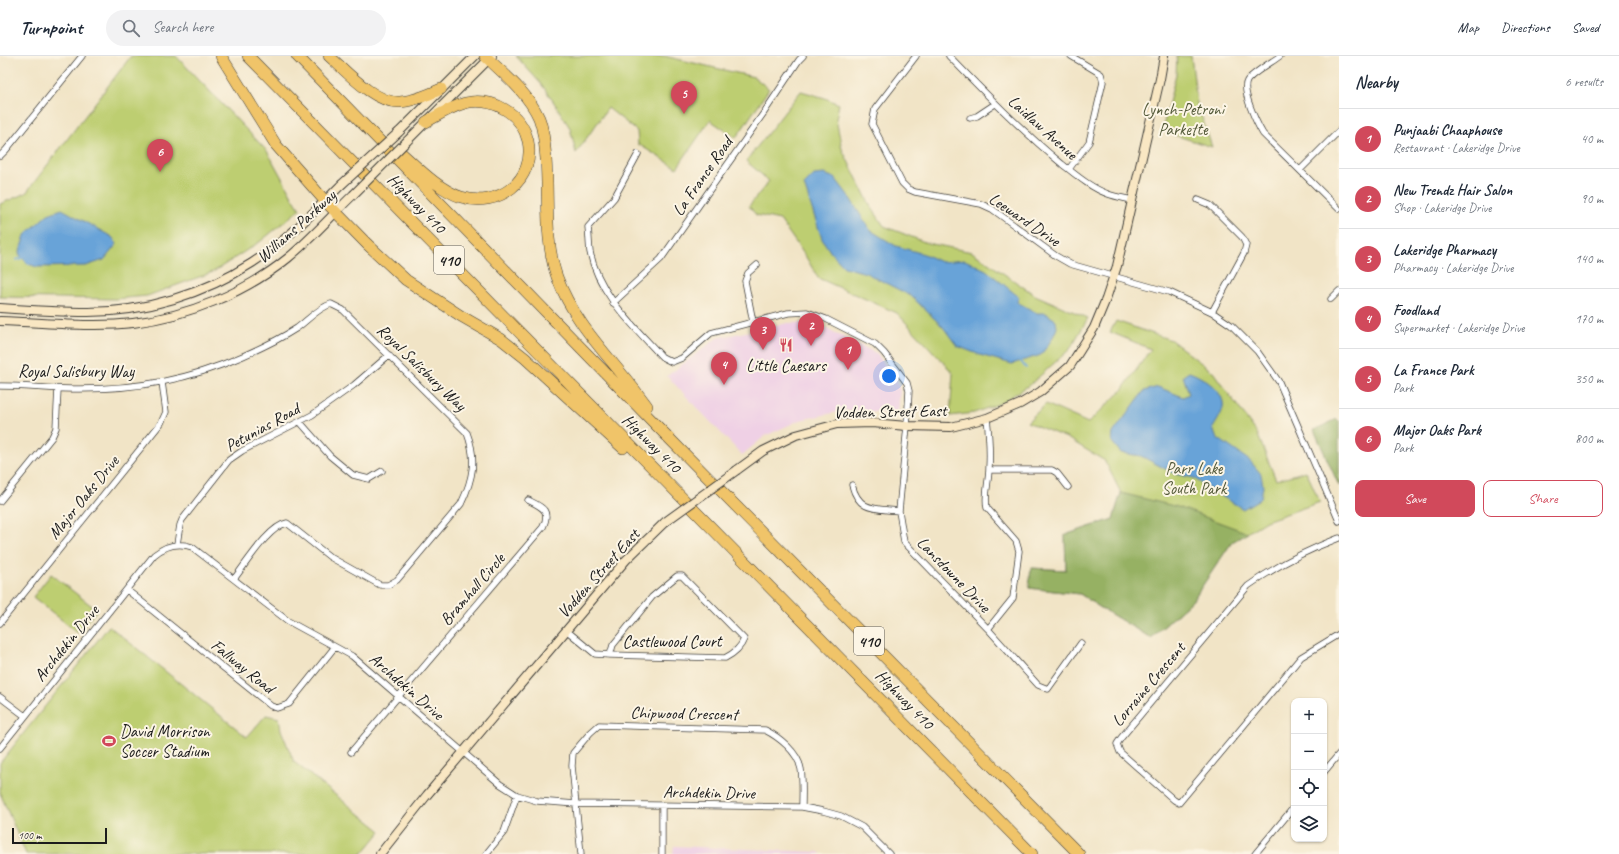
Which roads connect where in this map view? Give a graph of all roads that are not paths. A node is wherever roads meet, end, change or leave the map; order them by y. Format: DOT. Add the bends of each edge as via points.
graph roads {
  1 [pos="82,56"];
  2 [pos="221,56"];
  3 [pos="248,56"];
  4 [pos="297,56"];
  5 [pos="329,56"];
  6 [pos="475,56"];
  7 [pos="793,56"];
  8 [pos="916,56"];
  9 [pos="949,56"];
  10 [pos="1071,56"];
  11 [pos="1164,56"];
  12 [pos="1280,56"];
  13 [pos="488,57"];
  14 [pos="801,58"];
  15 [pos="441,90"];
  16 [pos="995,104"];
  17 [pos="970,118"];
  18 [pos="426,122"];
  19 [pos="371,131"];
  20 [pos="1339,131"];
  21 [pos="638,154"];
  22 [pos="0,156"];
  23 [pos="1069,169"];
  24 [pos="1300,170"];
  25 [pos="1132,200"];
  26 [pos="1198,200"];
  27 [pos="325,201"];
  28 [pos="1339,209"];
  29 [pos="335,212"];
  30 [pos="757,265"];
  31 [pos="1114,276"];
  32 [pos="1339,290"];
  33 [pos="1331,299"];
  34 [pos="613,303"];
  35 [pos="0,308"];
  36 [pos="1212,312"];
  37 [pos="0,320"];
  38 [pos="753,322"];
  39 [pos="389,355"];
  40 [pos="162,382"];
  41 [pos="0,386"];
  42 [pos="58,389"];
  43 [pos="987,418"];
  44 [pos="300,422"];
  45 [pos="907,426"];
  46 [pos="659,428"];
  47 [pos="649,464"];
  48 [pos="382,470"];
  49 [pos="989,470"];
  50 [pos="852,485"];
  51 [pos="1068,487"];
  52 [pos="528,500"];
  53 [pos="0,501"];
  54 [pos="899,511"];
  55 [pos="1339,521"];
  56 [pos="1339,538"];
  57 [pos="177,544"];
  58 [pos="234,579"];
  59 [pos="127,590"];
  60 [pos="0,622"];
  61 [pos="988,629"];
  62 [pos="566,630"];
  63 [pos="1339,634"];
  64 [pos="1081,643"];
  65 [pos="334,648"];
  66 [pos="610,655"];
  67 [pos="0,697"];
  68 [pos="398,697"];
  69 [pos="25,716"];
  70 [pos="0,748"];
  71 [pos="351,752"];
  72 [pos="464,752"];
  73 [pos="1339,754"];
  74 [pos="1326,770"];
  75 [pos="517,795"];
  76 [pos="576,804"];
  77 [pos="662,806"];
  78 [pos="802,807"];
  79 [pos="1291,811"];
  80 [pos="380,854"];
  81 [pos="486,854"];
  82 [pos="581,854"];
  83 [pos="662,854"];
  84 [pos="889,854"];
  85 [pos="1032,854"];
  86 [pos="1079,854"];
  87 [pos="1255,854"];
  1 -- 22 [label="street"];
  2 -- 27 [label="highway" via="276,145"];
  3 -- 47 [label="highway, Highway 410 / 410"];
  4 -- 19 [label="highway, Highway 410 / 410"];
  5 -- 15 [label="highway" via="382,99 400,102"];
  6 -- 15 [label="street, Williams Parkway"];
  7 -- 14 [label="street"];
  8 -- 31 [label="street, Leeward Drive" via="875,109 872,124 902,183 915,192 981,204 992,209 1070,264"];
  9 -- 16 [label="street, Laidlaw Avenue"];
  10 -- 23 [label="street" via="1101,74 1103,82 1089,142"];
  11 -- 25 [label="street, Vodden Street East"];
  12 -- 24 [label="street" via="1251,76 1246,82 1246,92 1256,124"];
  13 -- 18 [label="street, Williams Parkway"];
  13 -- 46 [label="highway" via="523,94 539,118 545,140 552,262 563,290 583,325 646,406"];
  14 -- 34 [label="street, La France Road" via="661,259"];
  15 -- 27 [label="street, Williams Parkway, bridge"];
  16 -- 17 [label="street"];
  16 -- 23 [label="street, Laidlaw Avenue" via="1042,148"];
  18 -- 19 [label="highway" via="452,108 471,102 486,102 507,110 521,125 528,140 526,166 520,179 497,198 478,201 460,197 437,183 383,137"];
  18 -- 29 [label="street, Williams Parkway, bridge"];
  19 -- 46 [label="highway, Highway 410 / 410"];
  20 -- 24 [label="street"];
  21 -- 34 [label="street" via="614,198 588,227 592,259"];
  23 -- 25 [label="street, Laidlaw Avenue" via="1090,185 1108,194"];
  24 -- 28 [label="street"];
  25 -- 31 [label="street, Vodden Street East"];
  26 -- 36 [label="street" via="1210,206 1242,237 1246,245"];
  27 -- 29 [label="highway"];
  27 -- 35 [label="street, Williams Parkway" via="277,245 253,263 230,276 164,302 127,309 89,312"];
  29 -- 37 [label="street, Williams Parkway" via="287,259 260,278 238,290 172,316 132,323 98,325"];
  29 -- 47 [label="highway" via="406,280 501,339 629,453"];
  30 -- 38 [label="street" via="744,281"];
  31 -- 36 [label="street, Leeward Drive" via="1169,292"];
  31 -- 43 [label="street, Vodden Street East" via="1094,328 1070,366 1040,392"];
  32 -- 33 [label="street"];
  34 -- 38 [label="street, Lansdowne Drive" via="662,357 672,362 682,358 711,333"];
  36 -- 55 [label="street, Leeward Drive" via="1258,350 1279,382"];
  38 -- 45 [label="street, Lansdowne Drive" via="788,313 807,312 874,344 884,352 907,383"];
  39 -- 40 [label="street, Royal Salisbury Way" via="343,310 331,304 257,350 222,365 180,379"];
  39 -- 44 [label="street, Petunias Road" via="354,386"];
  39 -- 58 [label="street, Royal Salisbury Way" via="467,433 474,458 462,504 397,580 388,585 380,585 330,557 287,523 272,531"];
  40 -- 42 [label="street, Royal Salisbury Way" via="132,387"];
  40 -- 60 [label="street, Major Oaks Drive" via="166,412 161,423"];
  41 -- 42 [label="street, Royal Salisbury Way"];
  42 -- 53 [label="street" via="56,428 52,437"];
  43 -- 45 [label="street, Vodden Street East" via="950,427"];
  43 -- 49 [label="street"];
  44 -- 48 [label="street" via="330,456 354,475 369,479"];
  44 -- 57 [label="street, Petunias Road" via="229,460 182,520"];
  45 -- 54 [label="street, Lansdowne Drive"];
  45 -- 62 [label="street, Vodden Street East, bridge" via="837,424 796,435 763,451 665,522 626,560"];
  46 -- 86 [label="highway, Highway 410 / 410"];
  47 -- 85 [label="highway, Highway 410 / 410"];
  49 -- 51 [label="street" via="1052,470"];
  49 -- 61 [label="street" via="987,508 1016,541 1019,551 1013,598"];
  50 -- 54 [label="street" via="854,495 862,504"];
  52 -- 68 [label="street, Bramhall Circle" via="546,512 544,527"];
  54 -- 61 [label="street, Lansdowne Drive" via="904,542"];
  56 -- 63 [label="street, Lorraine Crescent" via="1302,554 1266,573 1248,586 1121,738 1117,744 1120,752 1179,803 1301,657"];
  57 -- 58 [label="street, Archdekin Drive" via="192,547"];
  57 -- 59 [label="street, Archdekin Drive" via="154,555"];
  58 -- 65 [label="street, Archdekin Drive" via="288,621"];
  59 -- 65 [label="street, Fallway Road" via="271,706 277,708 289,704"];
  59 -- 69 [label="street, Archdekin Drive"];
  61 -- 64 [label="street, Lansdowne Drive" via="1038,685 1048,689"];
  62 -- 66 [label="street, Castlewood Court" via="595,654"];
  62 -- 72 [label="street, Vodden Street East"];
  65 -- 68 [label="street, Archdekin Drive" via="352,656"];
  66 -- 66 [label="street, Castlewood Court" via="724,658 730,656 744,639 682,576 677,576 652,597 612,645"];
  67 -- 69 [label="street"];
  68 -- 71 [label="street"];
  68 -- 72 [label="street, Archdekin Drive"];
  69 -- 70 [label="street, Archdekin Drive"];
  72 -- 75 [label="street, Archdekin Drive" via="500,784"];
  72 -- 80 [label="street, Vodden Street East"];
  73 -- 74 [label="street"];
  75 -- 76 [label="street, Archdekin Drive" via="537,801"];
  75 -- 81 [label="street" via="504,832"];
  76 -- 77 [label="street, Archdekin Drive"];
  76 -- 78 [label="street, Chipwood Crescent" via="573,754 590,733 599,726 605,726 765,730 783,742 801,768"];
  76 -- 82 [label="street, Chipwood Crescent"];
  77 -- 78 [label="street, Archdekin Drive"];
  77 -- 83 [label="street"];
  78 -- 84 [label="street, Archdekin Drive" via="841,816 862,827"];
  79 -- 87 [label="street"];
}
